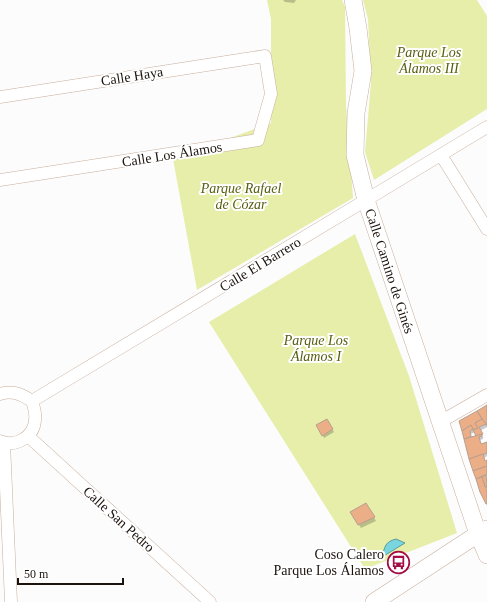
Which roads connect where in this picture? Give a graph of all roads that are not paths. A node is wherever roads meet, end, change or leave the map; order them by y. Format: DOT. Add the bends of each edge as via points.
graph roads {
  1 [pos="353,0"];
  2 [pos="264,56"];
  3 [pos="0,97"];
  4 [pos="487,127"];
  5 [pos="441,155"];
  6 [pos="0,180"];
  7 [pos="366,200"];
  8 [pos="487,229"];
  9 [pos="0,394"];
  10 [pos="487,395"];
  11 [pos="32,401"];
  12 [pos="440,422"];
  13 [pos="28,436"];
  14 [pos="2,442"];
  15 [pos="482,531"];
  16 [pos="487,556"];
  17 [pos="11,602"];
  18 [pos="210,602"];
  19 [pos="374,602"];
  1 -- 7 [label="street, Calle Camino de Ginés" via="363,71 356,113 355,155"];
  2 -- 3 [label="street, Calle Haya"];
  2 -- 6 [label="street, Calle Los Álamos" via="271,94 258,140"];
  4 -- 5 [label="street, Calle El Barrero"];
  5 -- 7 [label="street, Calle El Barrero"];
  5 -- 8 [label="street"];
  7 -- 11 [label="street, Calle El Barrero"];
  7 -- 12 [label="street, Calle Camino de Ginés"];
  9 -- 11 [label="street" via="10,392"];
  10 -- 12 [label="street"];
  11 -- 13 [label="street" via="35,420"];
  12 -- 15 [label="street, Calle Camino de Ginés"];
  13 -- 14 [label="street" via="14,443"];
  13 -- 18 [label="street, Calle San Pedro"];
  14 -- 17 [label="street"];
  15 -- 16 [label="street, Calle Camino de Ginés"];
  15 -- 19 [label="street"];
}
